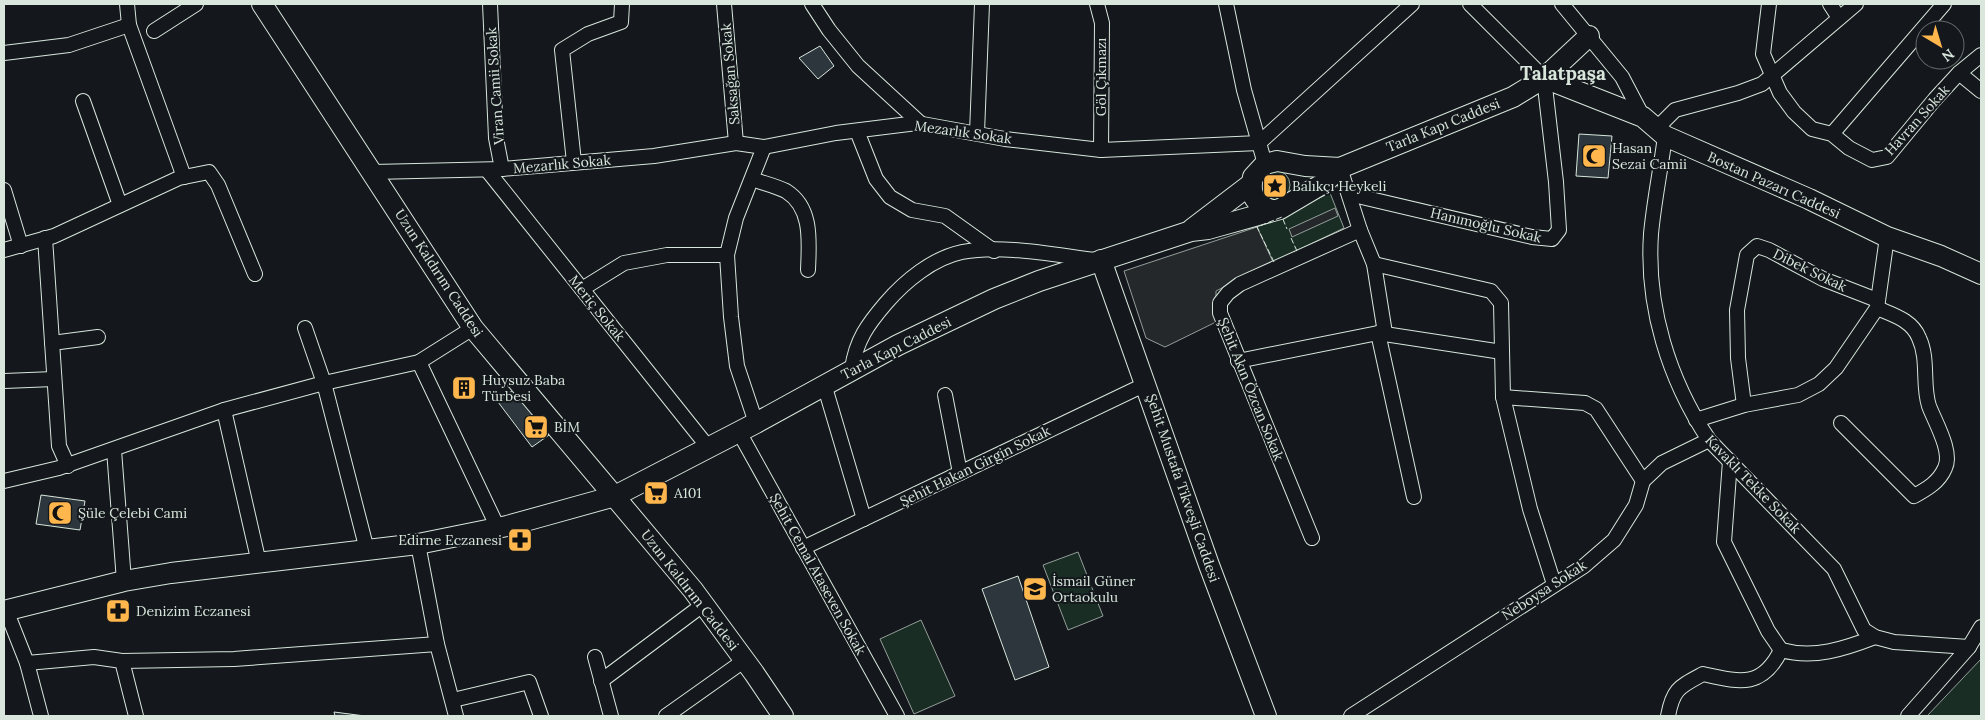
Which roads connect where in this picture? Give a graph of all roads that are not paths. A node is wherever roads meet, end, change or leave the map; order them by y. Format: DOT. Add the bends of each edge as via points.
graph roads {
  1 [pos="127,4"];
  2 [pos="196,4"];
  3 [pos="262,4"];
  4 [pos="490,4"];
  5 [pos="622,4"];
  6 [pos="724,4"];
  7 [pos="812,4"];
  8 [pos="982,4"];
  9 [pos="1097,4"];
  10 [pos="1226,4"];
  11 [pos="1412,4"];
  12 [pos="1470,4"];
  13 [pos="1562,4"];
  14 [pos="1769,4"];
  15 [pos="1830,4"];
  16 [pos="1856,4"];
  17 [pos="1944,4"];
  18 [pos="1839,18"];
  19 [pos="129,25"];
  20 [pos="154,31"];
  21 [pos="1589,36"];
  22 [pos="4,53"];
  23 [pos="1981,55"];
  24 [pos="1959,73"];
  25 [pos="1773,75"];
  26 [pos="1544,78"];
  27 [pos="1981,91"];
  28 [pos="83,101"];
  29 [pos="921,124"];
  30 [pos="1654,128"];
  31 [pos="857,130"];
  32 [pos="977,133"];
  33 [pos="1832,134"];
  34 [pos="1259,143"];
  35 [pos="736,144"];
  36 [pos="764,147"];
  37 [pos="1101,150"];
  38 [pos="574,162"];
  39 [pos="1287,163"];
  40 [pos="1265,164"];
  41 [pos="1340,168"];
  42 [pos="502,169"];
  43 [pos="486,170"];
  44 [pos="373,172"];
  45 [pos="184,177"];
  46 [pos="752,180"];
  47 [pos="1251,184"];
  48 [pos="4,190"];
  49 [pos="1348,194"];
  50 [pos="1293,201"];
  51 [pos="120,205"];
  52 [pos="1272,210"];
  53 [pos="1360,230"];
  54 [pos="1191,231"];
  55 [pos="1887,237"];
  56 [pos="45,238"];
  57 [pos="21,246"];
  58 [pos="4,250"];
  59 [pos="994,251"];
  60 [pos="727,255"];
  61 [pos="1101,260"];
  62 [pos="1374,264"];
  63 [pos="808,270"];
  64 [pos="254,274"];
  65 [pos="1981,274"];
  66 [pos="582,290"];
  67 [pos="1877,304"];
  68 [pos="305,328"];
  69 [pos="473,328"];
  70 [pos="1381,333"];
  71 [pos="98,338"];
  72 [pos="52,343"];
  73 [pos="1502,352"];
  74 [pos="1238,361"];
  75 [pos="419,362"];
  76 [pos="852,369"];
  77 [pos="54,379"];
  78 [pos="4,381"];
  79 [pos="324,382"];
  80 [pos="824,384"];
  81 [pos="1146,384"];
  82 [pos="945,395"];
  83 [pos="1503,398"];
  84 [pos="1744,405"];
  85 [pos="224,410"];
  86 [pos="1696,420"];
  87 [pos="1841,423"];
  88 [pos="748,428"];
  89 [pos="1709,440"];
  90 [pos="708,447"];
  91 [pos="114,450"];
  92 [pos="1730,461"];
  93 [pos="68,466"];
  94 [pos="960,473"];
  95 [pos="4,481"];
  96 [pos="1643,481"];
  97 [pos="615,496"];
  98 [pos="1414,497"];
  99 [pos="864,519"];
  100 [pos="498,528"];
  101 [pos="1312,538"];
  102 [pos="418,544"];
  103 [pos="803,548"];
  104 [pos="367,550"];
  105 [pos="259,563"];
  106 [pos="124,581"];
  107 [pos="1554,584"];
  108 [pos="704,604"];
  109 [pos="5,611"];
  110 [pos="1981,627"];
  111 [pos="1875,637"];
  112 [pos="437,644"];
  113 [pos="1969,647"];
  114 [pos="1781,650"];
  115 [pos="595,657"];
  116 [pos="745,660"];
  117 [pos="122,661"];
  118 [pos="27,663"];
  119 [pos="601,681"];
  120 [pos="454,700"];
  121 [pos="41,716"];
  122 [pos="136,716"];
  123 [pos="456,716"];
  124 [pos="541,716"];
  125 [pos="611,716"];
  126 [pos="666,716"];
  127 [pos="783,716"];
  128 [pos="897,716"];
  129 [pos="1266,716"];
  130 [pos="1351,716"];
  131 [pos="1668,716"];
  132 [pos="1908,716"];
  1 -- 19 [label="street"];
  2 -- 20 [label="street"];
  3 -- 44 [label="street, Uzun Kaldırım Caddesi"];
  4 -- 42 [label="street, Viran Camii Sokak" via="496,138"];
  5 -- 38 [label="street" via="621,22 588,34 562,50"];
  6 -- 35 [label="street, Saksağan Sokak"];
  7 -- 29 [label="street" via="858,66"];
  8 -- 32 [label="street"];
  9 -- 37 [label="street, Göl Çıkmazı" via="1102,23"];
  10 -- 34 [label="street"];
  11 -- 34 [label="street"];
  12 -- 26 [label="street, Bostan Pazarı Caddesi"];
  13 -- 21 [label="street"];
  14 -- 25 [label="street, Havran Sokak" via="1763,54"];
  15 -- 18 [label="street"];
  16 -- 18 [label="street"];
  17 -- 33 [label="street"];
  18 -- 25 [label="street"];
  19 -- 22 [label="street" via="69,45"];
  19 -- 45 [label="street"];
  21 -- 26 [label="street"];
  21 -- 30 [label="street" via="1622,77"];
  23 -- 24 [label="street, Havran Sokak"];
  24 -- 27 [label="street"];
  24 -- 33 [label="street, Havran Sokak" via="1887,157 1872,160"];
  25 -- 30 [label="street" via="1762,84 1738,93 1675,110"];
  25 -- 33 [label="street, Havran Sokak" via="1780,93 1794,112 1812,128"];
  26 -- 30 [label="street, Bostan Pazarı Caddesi"];
  26 -- 41 [label="street, Tarla Kapı Caddesi" via="1513,96"];
  26 -- 49 [label="street, Hanımoğlu Sokak" via="1559,230 1552,240"];
  28 -- 51 [label="street"];
  29 -- 31 [label="street, Mezarlık Sokak"];
  29 -- 32 [label="street, Mezarlık Sokak"];
  30 -- 55 [label="street, Bostan Pazarı Caddesi"];
  30 -- 86 [label="street, Kavaklı Tekke Sokak" via="1652,296 1666,354"];
  31 -- 36 [label="street, Mezarlık Sokak"];
  31 -- 59 [label="street" via="876,179 890,197 912,210 944,216"];
  32 -- 37 [label="street, Mezarlık Sokak"];
  34 -- 37 [label="street, Mezarlık Sokak"];
  34 -- 40 [label="street"];
  35 -- 36 [label="street, Mezarlık Sokak"];
  35 -- 38 [label="street, Mezarlık Sokak" via="654,156"];
  36 -- 46 [label="street, Şehit Cemal Ataseven Sokak"];
  38 -- 42 [label="street, Mezarlık Sokak"];
  39 -- 40 [label="street, Tarla Kapı Caddesi" via="1277,160"];
  39 -- 41 [label="street, Tarla Kapı Caddesi"];
  39 -- 50 [label="street" via="1298,181"];
  40 -- 47 [label="street, Tarla Kapı Caddesi" via="1257,170"];
  41 -- 49 [label="street"];
  41 -- 50 [label="street, Tarla Kapı Caddesi" via="1329,179"];
  42 -- 43 [label="street, Mezarlık Sokak"];
  43 -- 44 [label="street, Mezarlık Sokak"];
  43 -- 66 [label="street, Meriç Sokak"];
  44 -- 69 [label="street, Uzun Kaldırım Caddesi"];
  45 -- 51 [label="street"];
  45 -- 64 [label="street" via="209,172 218,185"];
  46 -- 60 [label="street, Şehit Cemal Ataseven Sokak" via="736,218"];
  46 -- 63 [label="street" via="784,190 794,197 807,215"];
  47 -- 52 [label="street" via="1256,202 1262,208"];
  47 -- 54 [label="street, Tarla Kapı Caddesi"];
  48 -- 57 [label="street"];
  49 -- 53 [label="street"];
  50 -- 52 [label="street, Tarla Kapı Caddesi"];
  51 -- 56 [label="street"];
  52 -- 54 [label="street, Tarla Kapı Caddesi" via="1208,230"];
  53 -- 62 [label="street"];
  53 -- 74 [label="street, Şehit Akın Özcan Sokak" via="1253,276 1228,293 1220,302 1220,313"];
  54 -- 61 [label="street, Tarla Kapı Caddesi"];
  55 -- 65 [label="street, Bostan Pazarı Caddesi"];
  55 -- 67 [label="street"];
  56 -- 57 [label="street"];
  56 -- 72 [label="street"];
  57 -- 58 [label="street"];
  59 -- 61 [label="street"];
  59 -- 76 [label="street" via="961,252 911,278 868,324 854,351"];
  60 -- 66 [label="street" via="667,255 624,263"];
  60 -- 88 [label="street, Şehit Cemal Ataseven Sokak" via="737,366"];
  61 -- 76 [label="street, Tarla Kapı Caddesi" via="994,299"];
  61 -- 81 [label="street, Şehit Mustafa Tikveşli Caddesi"];
  62 -- 70 [label="street"];
  62 -- 73 [label="street" via="1491,291 1501,302"];
  66 -- 90 [label="street, Meriç Sokak"];
  67 -- 84 [label="street" via="1836,368 1819,384 1798,395"];
  67 -- 84 [label="street, Dibek Sokak" via="1757,246 1747,255 1737,310 1738,358"];
  67 -- 87 [label="street" via="1907,322 1919,338 1928,404 1948,458 1946,468 1935,484 1914,496"];
  68 -- 79 [label="street"];
  69 -- 75 [label="street"];
  69 -- 97 [label="street, Uzun Kaldırım Caddesi"];
  70 -- 73 [label="street"];
  70 -- 74 [label="street"];
  70 -- 98 [label="street"];
  71 -- 72 [label="street"];
  72 -- 77 [label="street"];
  73 -- 83 [label="street"];
  74 -- 101 [label="street, Şehit Akın Özcan Sokak"];
  75 -- 79 [label="street"];
  75 -- 100 [label="street"];
  76 -- 80 [label="street, Tarla Kapı Caddesi"];
  77 -- 78 [label="street"];
  77 -- 93 [label="street" via="59,446"];
  79 -- 85 [label="street"];
  79 -- 104 [label="street"];
  80 -- 88 [label="street, Tarla Kapı Caddesi"];
  80 -- 99 [label="street"];
  81 -- 94 [label="street, Şehit Hakan Girgin Sokak"];
  81 -- 129 [label="street, Şehit Mustafa Tikveşli Caddesi"];
  82 -- 94 [label="street"];
  83 -- 96 [label="street" via="1585,403 1596,409"];
  83 -- 107 [label="street" via="1530,509"];
  84 -- 86 [label="street"];
  85 -- 91 [label="street"];
  85 -- 105 [label="street"];
  86 -- 89 [label="street, Kavaklı Tekke Sokak"];
  88 -- 90 [label="street, Tarla Kapı Caddesi"];
  88 -- 103 [label="street, Şehit Cemal Ataseven Sokak"];
  89 -- 92 [label="street, Kavaklı Tekke Sokak"];
  89 -- 96 [label="street" via="1662,463"];
  90 -- 97 [label="street, Tarla Kapı Caddesi"];
  91 -- 93 [label="street"];
  91 -- 106 [label="street"];
  92 -- 111 [label="street, Kavaklı Tekke Sokak" via="1834,569 1864,630"];
  92 -- 114 [label="street" via="1724,542 1768,632"];
  93 -- 95 [label="street"];
  94 -- 99 [label="street, Şehit Hakan Girgin Sokak"];
  96 -- 107 [label="street, Neboysa Sokak" via="1636,505 1614,540 1584,566"];
  97 -- 100 [label="street, Tarla Kapı Caddesi"];
  97 -- 108 [label="street, Uzun Kaldırım Caddesi"];
  99 -- 103 [label="street, Şehit Hakan Girgin Sokak"];
  100 -- 102 [label="street, Tarla Kapı Caddesi"];
  102 -- 104 [label="street, Tarla Kapı Caddesi"];
  102 -- 112 [label="street"];
  103 -- 128 [label="street, Şehit Cemal Ataseven Sokak"];
  104 -- 105 [label="street, Tarla Kapı Caddesi"];
  105 -- 106 [label="street, Tarla Kapı Caddesi"];
  106 -- 109 [label="street, Tarla Kapı Caddesi"];
  107 -- 130 [label="street, Neboysa Sokak"];
  108 -- 116 [label="street, Uzun Kaldırım Caddesi"];
  108 -- 119 [label="street"];
  109 -- 118 [label="street"];
  110 -- 113 [label="street"];
  111 -- 113 [label="street" via="1894,642"];
  111 -- 114 [label="street" via="1838,651 1794,654"];
  112 -- 117 [label="street" via="234,659"];
  112 -- 120 [label="street"];
  113 -- 132 [label="street"];
  114 -- 131 [label="street" via="1773,667 1757,677 1736,681 1703,674 1686,683 1672,696"];
  115 -- 119 [label="street"];
  116 -- 126 [label="street"];
  116 -- 127 [label="street, Uzun Kaldırım Caddesi"];
  117 -- 118 [label="street" via="94,657"];
  117 -- 122 [label="street"];
  118 -- 121 [label="street"];
  119 -- 125 [label="street"];
  120 -- 123 [label="street"];
  120 -- 124 [label="street" via="529,682"];
}
